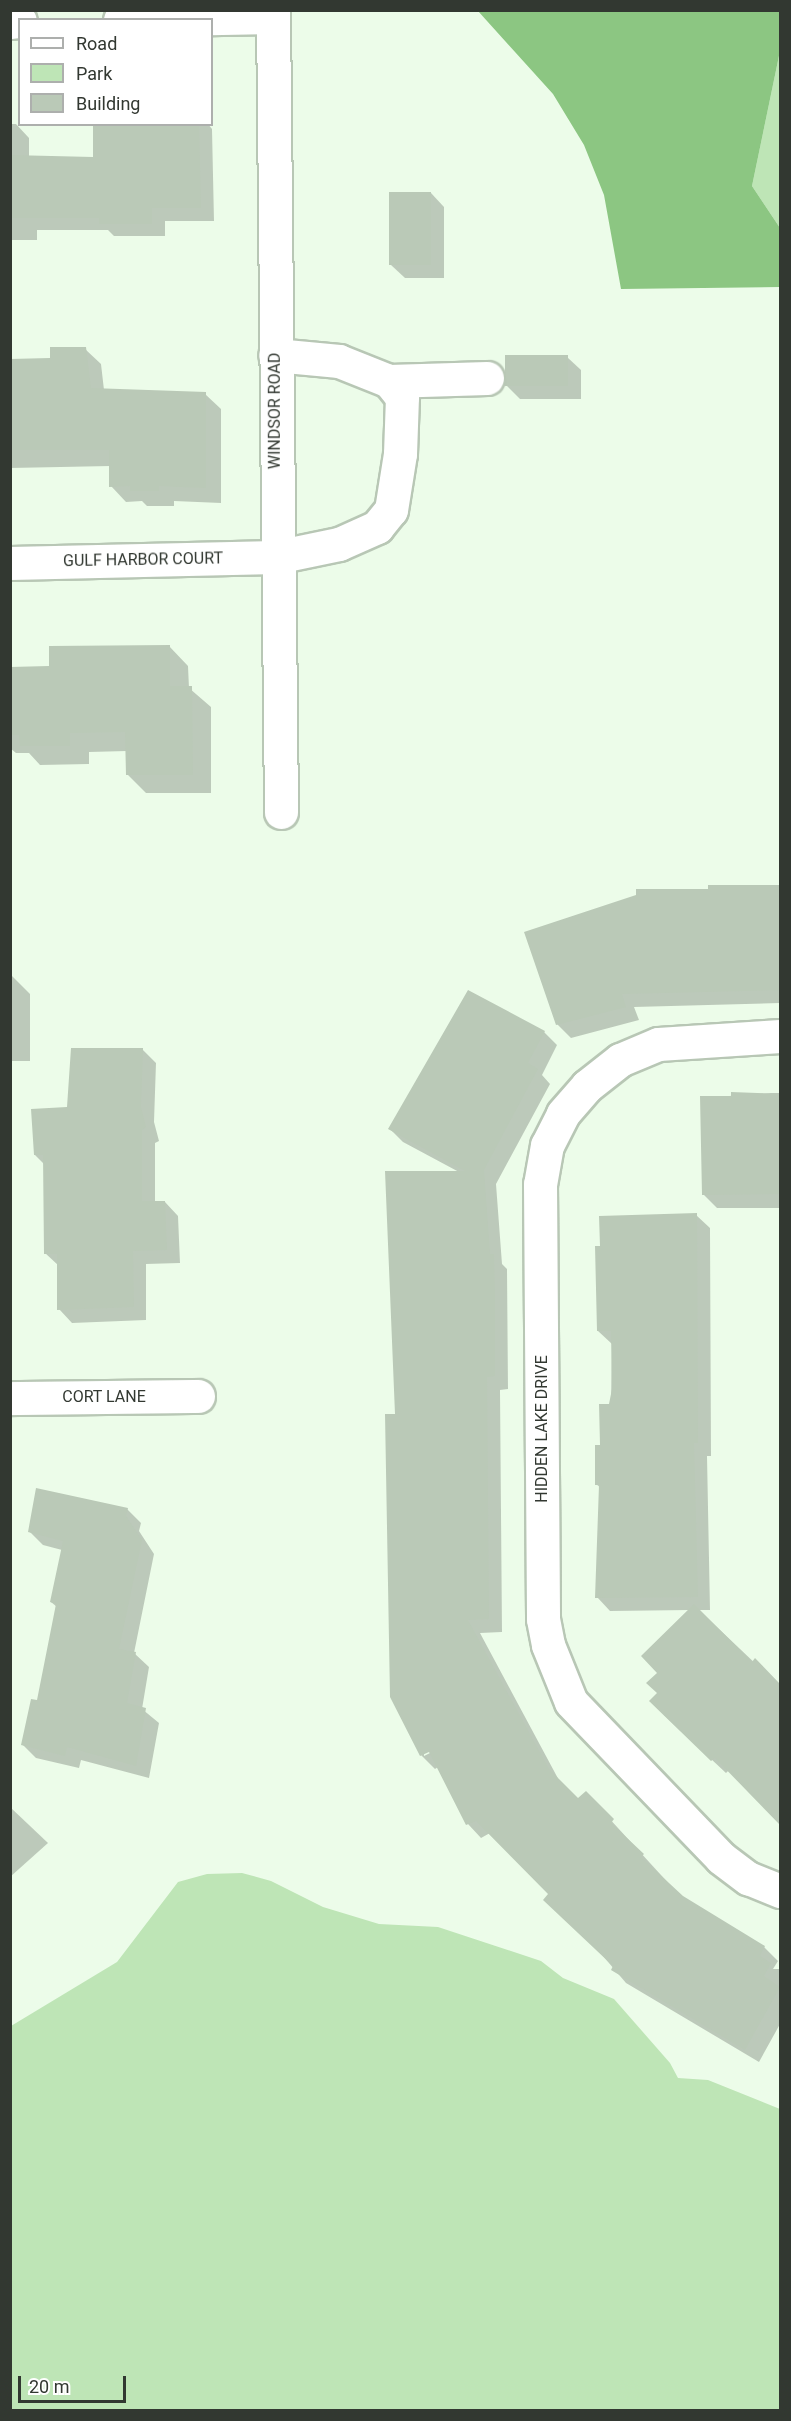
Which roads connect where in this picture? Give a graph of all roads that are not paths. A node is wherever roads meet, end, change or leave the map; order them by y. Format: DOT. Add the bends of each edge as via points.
graph roads {
  1 [pos="273,14"];
  2 [pos="171,18"];
  3 [pos="275,355"];
  4 [pos="487,378"];
  5 [pos="389,381"];
  6 [pos="276,557"];
  7 [pos="10,563"];
  8 [pos="281,812"];
  9 [pos="780,1036"];
  10 [pos="198,1396"];
  11 [pos="10,1398"];
  12 [pos="780,1891"];
  1 -- 2 [label="street"];
  1 -- 3 [label="street, WINDSOR ROAD"];
  3 -- 5 [label="street" via="339,361"];
  3 -- 6 [label="street, WINDSOR ROAD"];
  4 -- 5 [label="street"];
  5 -- 6 [label="street, GULF HARBOR COURT" via="402,396 400,454 391,510 376,527 358,538"];
  6 -- 7 [label="street, GULF HARBOR COURT"];
  6 -- 8 [label="street, WINDSOR ROAD"];
  9 -- 12 [label="street, HIDDEN LAKE DRIVE" via="658,1044 620,1060 587,1086 563,1114 547,1145 540,1184 543,1619 548,1645 571,1702 721,1857 748,1878"];
  10 -- 11 [label="street, CORT LANE"];
}
